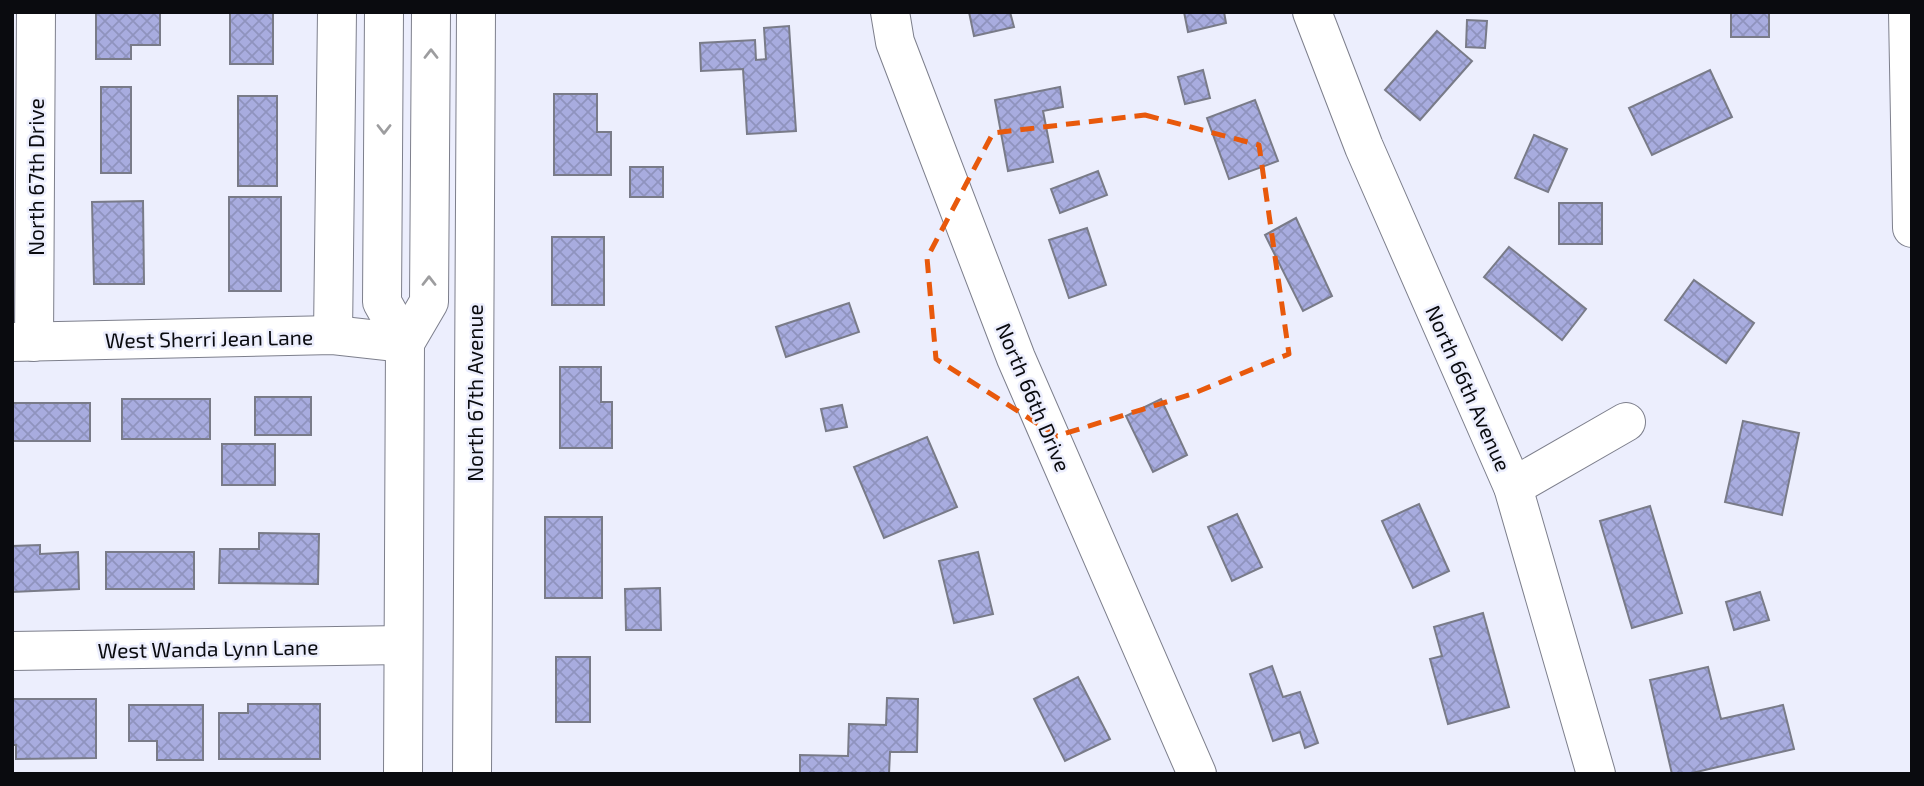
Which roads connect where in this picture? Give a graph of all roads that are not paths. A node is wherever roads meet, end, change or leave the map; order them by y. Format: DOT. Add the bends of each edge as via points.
graph roads {
  1 [pos="36,12"];
  2 [pos="337,12"];
  3 [pos="384,12"];
  4 [pos="431,12"];
  5 [pos="476,12"];
  6 [pos="890,12"];
  7 [pos="1312,12"];
  8 [pos="1908,12"];
  9 [pos="1912,228"];
  10 [pos="332,335"];
  11 [pos="23,342"];
  12 [pos="405,343"];
  13 [pos="1626,422"];
  14 [pos="1513,487"];
  15 [pos="403,645"];
  16 [pos="12,651"];
  17 [pos="403,774"];
  18 [pos="472,774"];
  19 [pos="1197,774"];
  20 [pos="1596,774"];
  1 -- 11 [label="street, North 67th Drive"];
  2 -- 10 [label="street"];
  3 -- 12 [label="street, one-way" via="383,302"];
  12 -- 4 [label="street, one-way" via="429,302"];
  5 -- 18 [label="street, North 67th Avenue"];
  6 -- 19 [label="street, North 66th Drive" via="895,42 1016,358"];
  7 -- 14 [label="street, North 66th Avenue" via="1364,147"];
  8 -- 9 [label="street"];
  10 -- 11 [label="street, West Sherri Jean Lane"];
  10 -- 12 [label="street, West Sherri Jean Lane"];
  12 -- 15 [label="street"];
  13 -- 14 [label="street"];
  14 -- 20 [label="street, North 66th Avenue"];
  15 -- 16 [label="street, West Wanda Lynn Lane"];
  15 -- 17 [label="street"];
}
